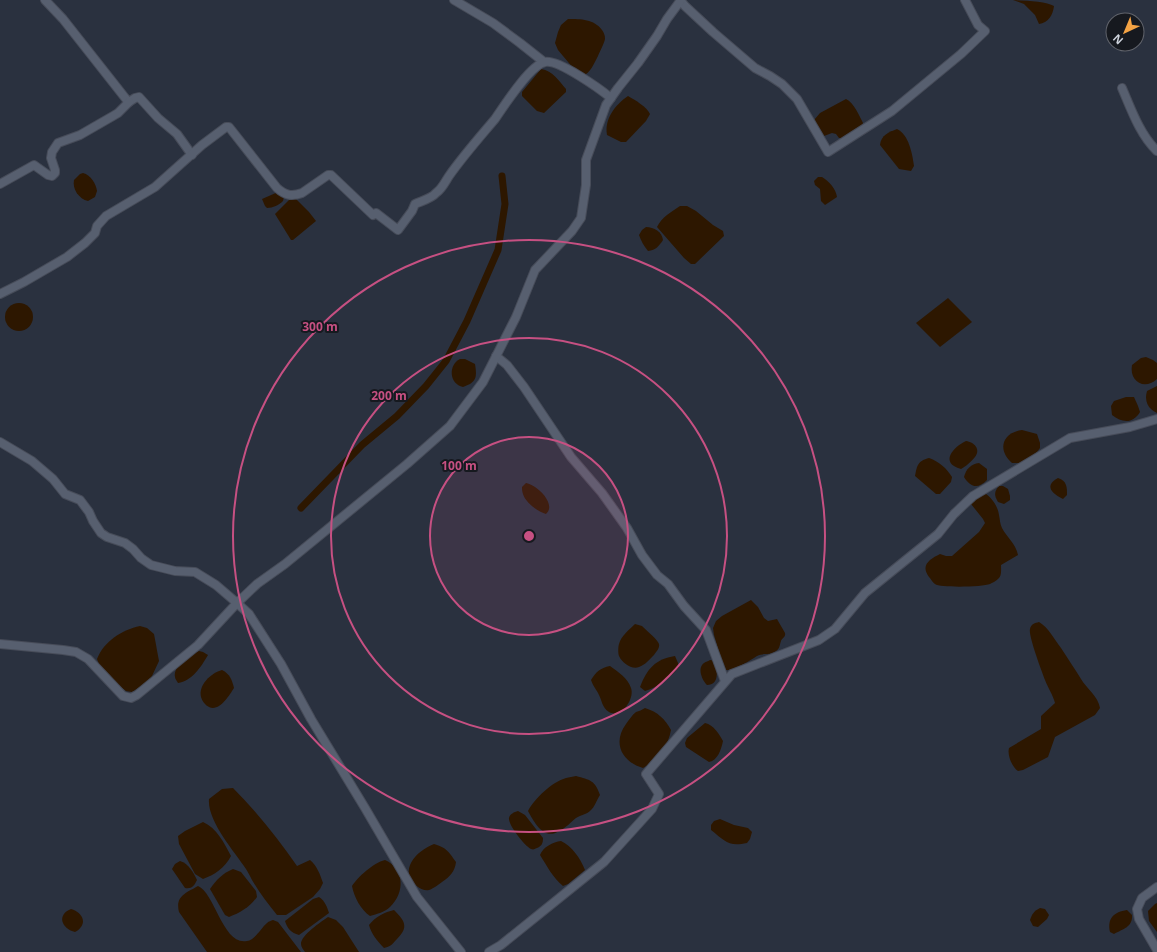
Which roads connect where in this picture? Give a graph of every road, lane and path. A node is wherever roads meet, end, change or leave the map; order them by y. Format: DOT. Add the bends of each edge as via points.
graph roads {
  1 [pos="46,0"];
  2 [pos="454,0"];
  3 [pos="680,0"];
  4 [pos="965,0"];
  5 [pos="544,62"];
  6 [pos="1122,88"];
  7 [pos="611,98"];
  8 [pos="129,102"];
  9 [pos="1157,151"];
  10 [pos="192,155"];
  11 [pos="0,184"];
  12 [pos="0,294"];
  13 [pos="496,356"];
  14 [pos="1157,419"];
  15 [pos="0,442"];
  16 [pos="237,603"];
  17 [pos="0,644"];
  18 [pos="725,681"];
  19 [pos="1157,887"];
  20 [pos="1157,950"];
  21 [pos="461,952"];
  22 [pos="489,952"];
  1 -- 8 [label="street"];
  2 -- 5 [label="street" via="493,23"];
  3 -- 4 [label="street" via="755,68 782,84 798,99 828,152 892,111 985,32 978,25"];
  3 -- 7 [label="street"];
  5 -- 7 [label="street" via="561,66 587,80"];
  5 -- 10 [label="street" via="534,68 510,96 440,190 415,204 398,230 376,213 373,215 331,175 302,193 286,195 277,188 229,127"];
  6 -- 9 [label="street" via="1138,124 1150,145"];
  7 -- 13 [label="street" via="606,105 586,160 586,185 581,218 535,270 516,317"];
  8 -- 10 [label="street" via="139,97 177,134"];
  8 -- 11 [label="street" via="113,116 58,143 52,152 55,170 52,176 34,164"];
  10 -- 12 [label="street" via="155,187 106,216 85,244 67,257"];
  13 -- 16 [label="street" via="483,382 450,426"];
  13 -- 18 [label="street" via="508,366 571,457 602,493 657,575 668,584 706,630"];
  14 -- 18 [label="street" via="1130,427 1070,438 974,496 954,514 938,534 865,593 835,629 819,640 732,674"];
  15 -- 16 [label="street" via="32,461 53,479 65,494 80,500 101,533 125,543 151,565 175,571 195,572 216,585"];
  16 -- 17 [label="street" via="198,645 131,698 123,696 88,659 76,652"];
  16 -- 21 [label="street" via="249,614 281,664 311,719 418,897"];
  18 -- 22 [label="street" via="646,774 659,794 652,809 604,862"];
  19 -- 20 [label="street" via="1142,898 1137,909 1139,919"];
}
